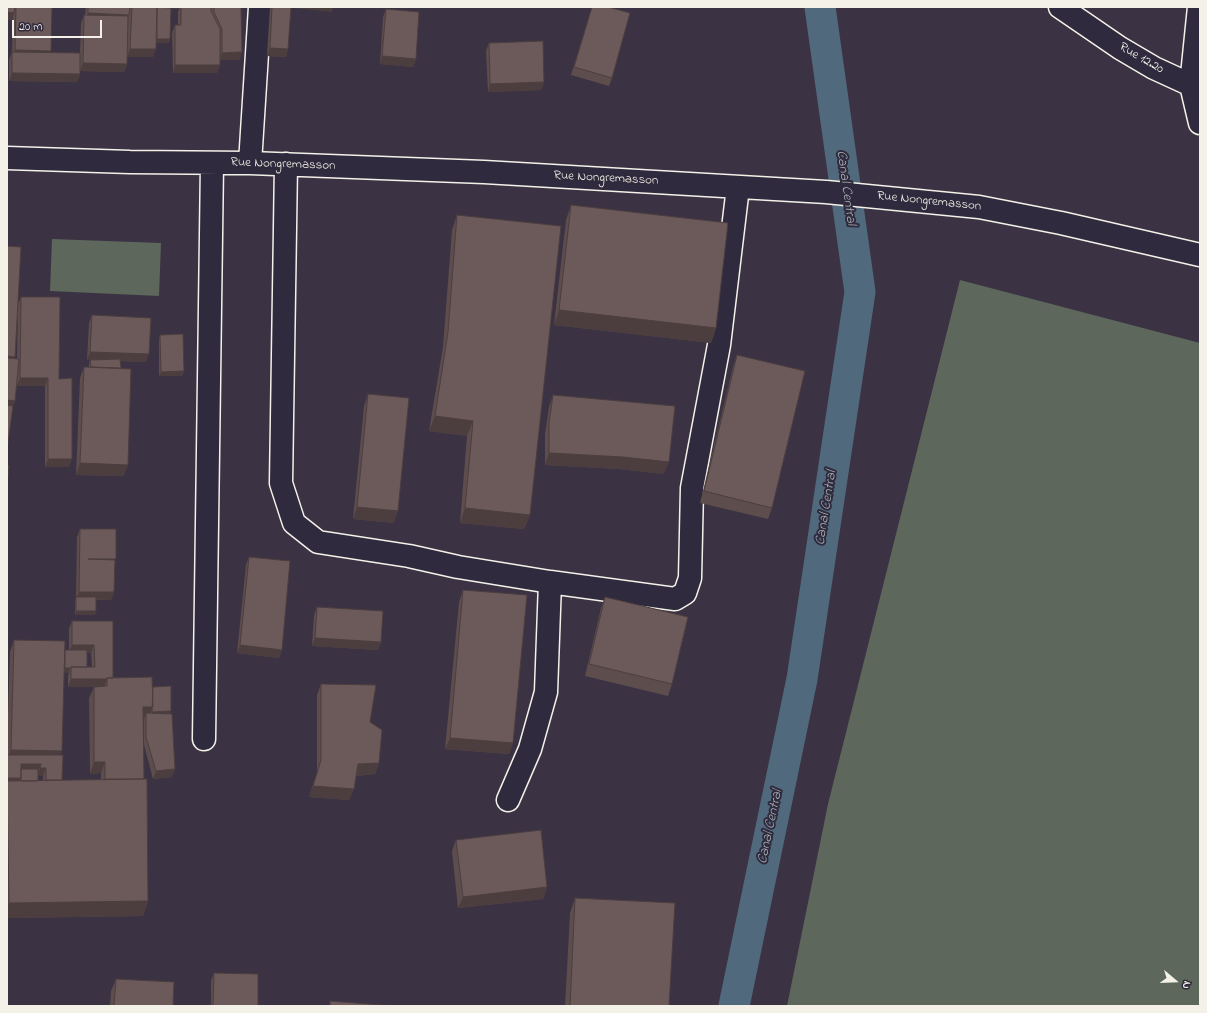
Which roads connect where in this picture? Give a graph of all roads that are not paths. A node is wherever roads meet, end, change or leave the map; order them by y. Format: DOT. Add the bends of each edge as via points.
graph roads {
  1 [pos="260,7"];
  2 [pos="1060,7"];
  3 [pos="1199,7"];
  4 [pos="1191,85"];
  5 [pos="1200,123"];
  6 [pos="7,158"];
  7 [pos="212,162"];
  8 [pos="250,163"];
  9 [pos="286,164"];
  10 [pos="738,187"];
  11 [pos="1200,255"];
  12 [pos="550,582"];
  13 [pos="204,739"];
  14 [pos="508,800"];
  1 -- 8 [label="street"];
  2 -- 4 [label="street, Rue 12.20" via="1120,48 1154,68"];
  3 -- 4 [label="street"];
  4 -- 5 [label="street"];
  6 -- 7 [label="street, Rue Nongremasson"];
  7 -- 8 [label="street, Rue Nongremasson"];
  7 -- 13 [label="street"];
  8 -- 9 [label="street, Rue Nongremasson"];
  9 -- 10 [label="street, Rue Nongremasson" via="484,172"];
  9 -- 12 [label="street" via="281,482 294,523 318,542"];
  10 -- 11 [label="street, Rue Nongremasson" via="909,199 986,209 1061,223"];
  10 -- 12 [label="street" via="719,345 692,488 690,578 685,593 676,599"];
  12 -- 14 [label="street" via="546,692 530,749"];
}
